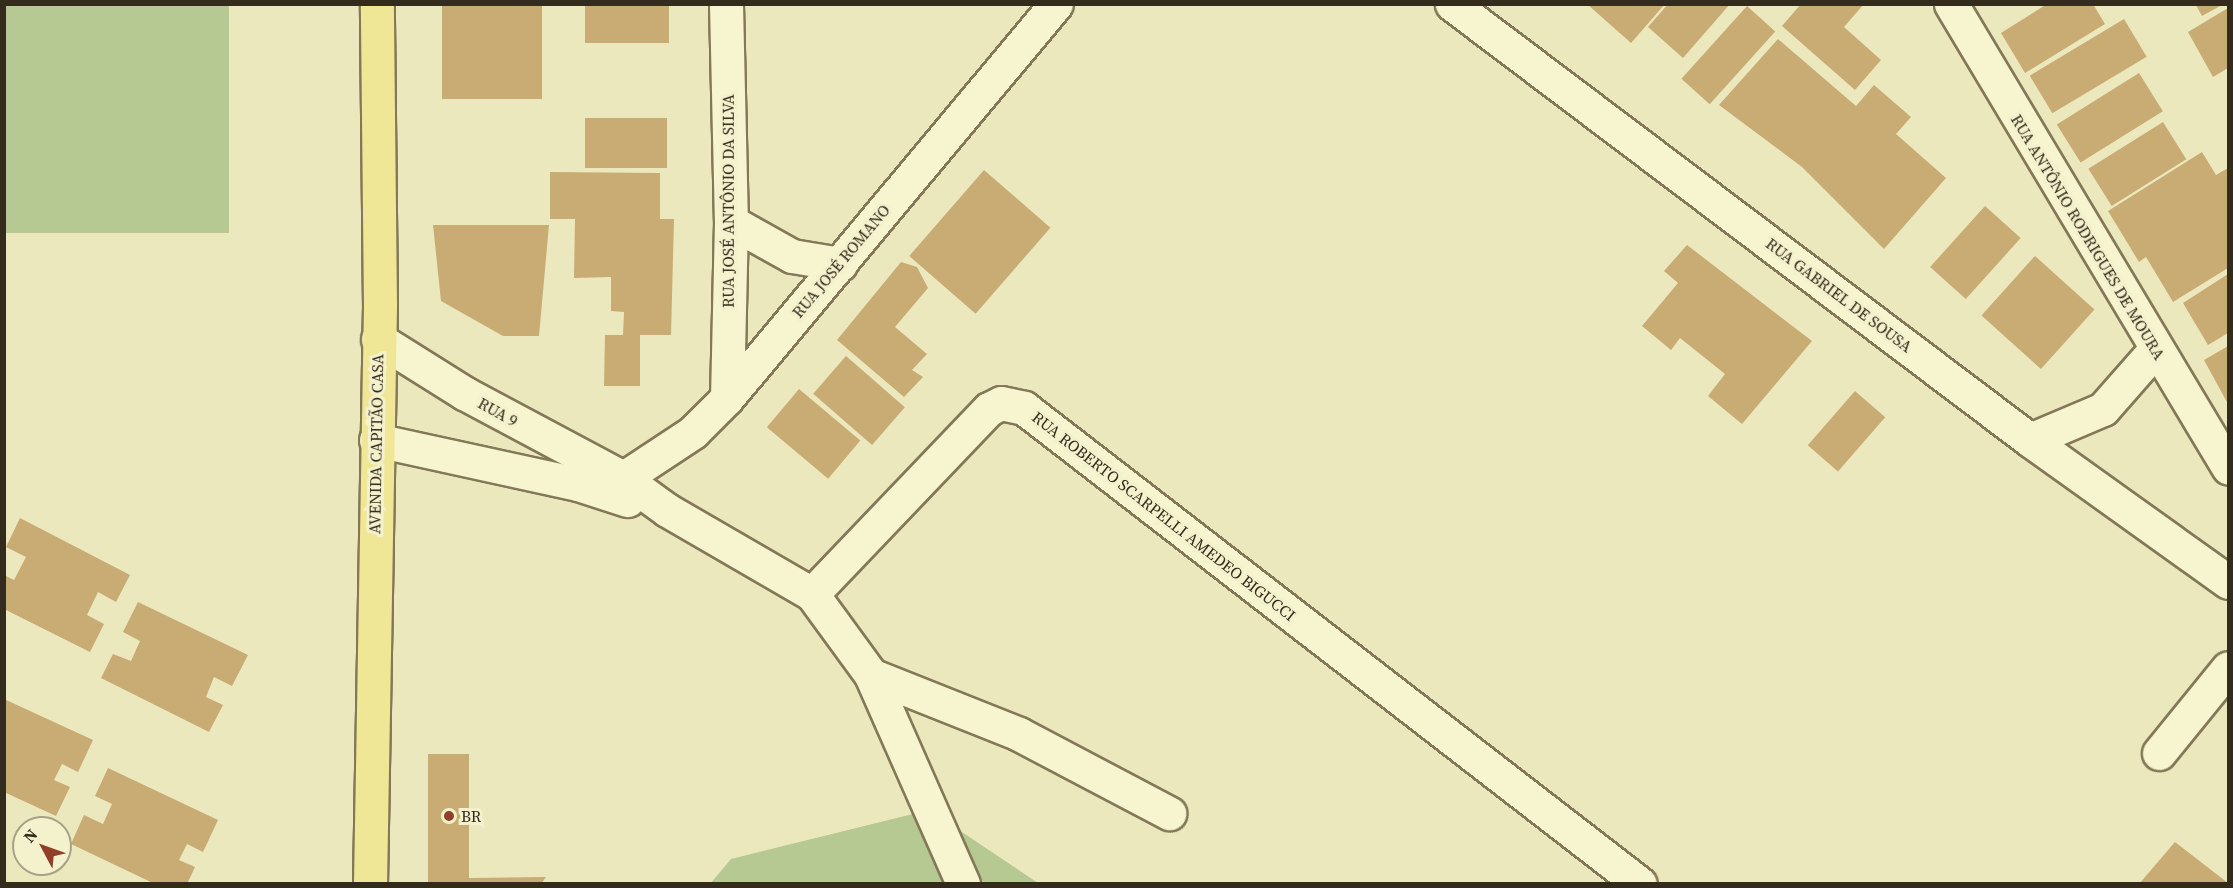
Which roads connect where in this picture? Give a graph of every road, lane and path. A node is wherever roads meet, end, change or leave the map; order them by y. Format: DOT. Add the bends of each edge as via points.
graph roads {
  1 [pos="377,4"];
  2 [pos="726,4"];
  3 [pos="1056,4"];
  4 [pos="1452,4"];
  5 [pos="1951,4"];
  6 [pos="731,222"];
  7 [pos="840,264"];
  8 [pos="378,339"];
  9 [pos="2154,351"];
  10 [pos="727,398"];
  11 [pos="376,440"];
  12 [pos="2030,441"];
  13 [pos="2229,466"];
  14 [pos="613,485"];
  15 [pos="2227,576"];
  16 [pos="812,594"];
  17 [pos="2229,668"];
  18 [pos="871,675"];
  19 [pos="2159,753"];
  20 [pos="1170,813"];
  21 [pos="370,884"];
  22 [pos="963,884"];
  23 [pos="1640,884"];
  1 -- 8 [label="main road, AVENIDA CAPITÃO CASA"];
  2 -- 6 [label="street, RUA JOSÉ ANTÔNIO DA SILVA"];
  3 -- 7 [label="street, RUA JOSÉ ROMANO"];
  4 -- 12 [label="street, RUA GABRIEL DE SOUSA"];
  5 -- 9 [label="street, RUA ANTÔNIO RODRIGUES DE MOURA"];
  6 -- 7 [label="street" via="792,256"];
  6 -- 10 [label="street, RUA JOSÉ ANTÔNIO DA SILVA"];
  7 -- 10 [label="street, RUA JOSÉ ROMANO"];
  8 -- 11 [label="main road, AVENIDA CAPITÃO CASA"];
  8 -- 14 [label="street, RUA 9"];
  9 -- 12 [label="street" via="2103,408"];
  9 -- 13 [label="street, RUA ANTÔNIO RODRIGUES DE MOURA"];
  10 -- 14 [label="street, RUA JOSÉ ROMANO" via="693,432"];
  11 -- 14 [label="street"];
  11 -- 21 [label="main road, AVENIDA CAPITÃO CASA"];
  12 -- 15 [label="street, RUA GABRIEL DE SOUSA"];
  14 -- 16 [label="street" via="666,510"];
  16 -- 18 [label="street"];
  16 -- 23 [label="street, RUA ROBERTO SCARPELLI AMEDEO BIGUCCI" via="990,409 1013,403"];
  17 -- 19 [label="street"];
  18 -- 20 [label="street" via="1019,734"];
  18 -- 22 [label="street"];
}
